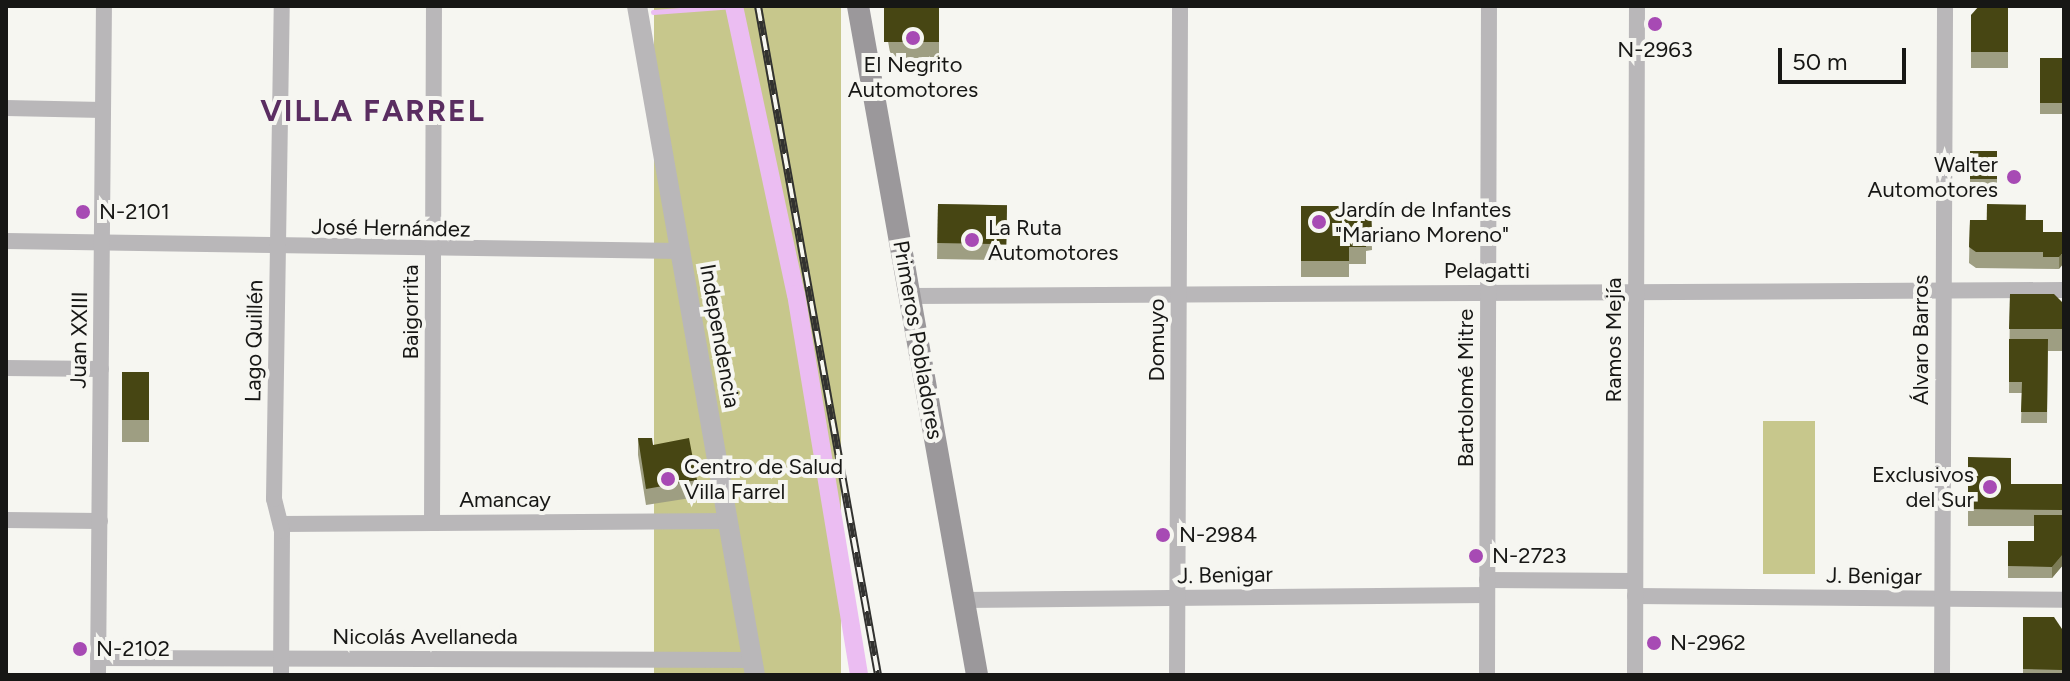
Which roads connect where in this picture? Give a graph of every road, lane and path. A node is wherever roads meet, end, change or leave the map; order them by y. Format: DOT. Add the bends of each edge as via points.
graph roads {
  1 [pos="104,6"];
  2 [pos="282,6"];
  3 [pos="434,6"];
  4 [pos="637,6"];
  5 [pos="858,6"];
  6 [pos="1180,6"];
  7 [pos="1489,6"];
  8 [pos="1637,6"];
  9 [pos="1945,6"];
  10 [pos="6,108"];
  11 [pos="103,110"];
  12 [pos="6,241"];
  13 [pos="102,242"];
  14 [pos="277,247"];
  15 [pos="434,251"];
  16 [pos="680,251"];
  17 [pos="1944,290"];
  18 [pos="2064,290"];
  19 [pos="1636,292"];
  20 [pos="1488,293"];
  21 [pos="1179,295"];
  22 [pos="910,296"];
  23 [pos="6,368"];
  24 [pos="101,369"];
  25 [pos="6,520"];
  26 [pos="100,521"];
  27 [pos="728,521"];
  28 [pos="432,523"];
  29 [pos="281,524"];
  30 [pos="1487,588"];
  31 [pos="1635,588"];
  32 [pos="1178,598"];
  33 [pos="1942,599"];
  34 [pos="963,600"];
  35 [pos="2064,600"];
  36 [pos="98,666"];
  37 [pos="281,667"];
  38 [pos="754,667"];
  39 [pos="977,675"];
  40 [pos="1177,675"];
  41 [pos="1487,675"];
  42 [pos="1635,675"];
  43 [pos="1942,675"];
  1 -- 11 [label="street, Juan XXIII"];
  2 -- 14 [label="street, Lago Quillén"];
  3 -- 15 [label="street, Baigorrita"];
  4 -- 16 [label="street, Independencia"];
  5 -- 22 [label="main road, Primeros Pobladores"];
  6 -- 21 [label="street, Domuyo"];
  7 -- 20 [label="street, Bartolomé Mitre"];
  8 -- 19 [label="street, Ramos Mejía"];
  9 -- 17 [label="street, Álvaro Barros"];
  10 -- 11 [label="street"];
  11 -- 13 [label="street, Juan XXIII"];
  12 -- 13 [label="street, José Hernández"];
  13 -- 14 [label="street, José Hernández"];
  13 -- 24 [label="street, Juan XXIII"];
  14 -- 15 [label="street, José Hernández"];
  14 -- 29 [label="street, Lago Quillén" via="274,499"];
  15 -- 16 [label="street, José Hernández"];
  15 -- 28 [label="street, Baigorrita"];
  16 -- 27 [label="street, Independencia"];
  17 -- 18 [label="street, Pelagatti"];
  17 -- 19 [label="street, Pelagatti"];
  17 -- 33 [label="street, Álvaro Barros"];
  19 -- 20 [label="street, Pelagatti"];
  19 -- 31 [label="street, Ramos Mejía"];
  20 -- 21 [label="street, Pelagatti"];
  20 -- 30 [label="street, Bartolomé Mitre"];
  21 -- 22 [label="street, Pelagatti"];
  21 -- 32 [label="street, Domuyo"];
  22 -- 34 [label="main road, Primeros Pobladores"];
  23 -- 24 [label="street"];
  24 -- 26 [label="street, Juan XXIII"];
  25 -- 26 [label="street"];
  26 -- 36 [label="street, Juan XXIII"];
  27 -- 28 [label="street, Amancay"];
  27 -- 38 [label="street, Independencia"];
  28 -- 29 [label="street, Amancay"];
  29 -- 37 [label="street, Lago Quillén"];
  30 -- 31 [label="street, J. Benigar"];
  30 -- 32 [label="street, J. Benigar"];
  30 -- 41 [label="street, Bartolomé Mitre"];
  31 -- 33 [label="street, J. Benigar"];
  31 -- 42 [label="street, Ramos Mejía"];
  32 -- 34 [label="street, J. Benigar"];
  32 -- 40 [label="street, Domuyo"];
  33 -- 35 [label="street, J. Benigar"];
  33 -- 43 [label="street, Álvaro Barros"];
  34 -- 39 [label="main road, Primeros Pobladores"];
  36 -- 37 [label="street, Nicolás Avellaneda"];
  37 -- 38 [label="street, Nicolás Avellaneda"];
}
